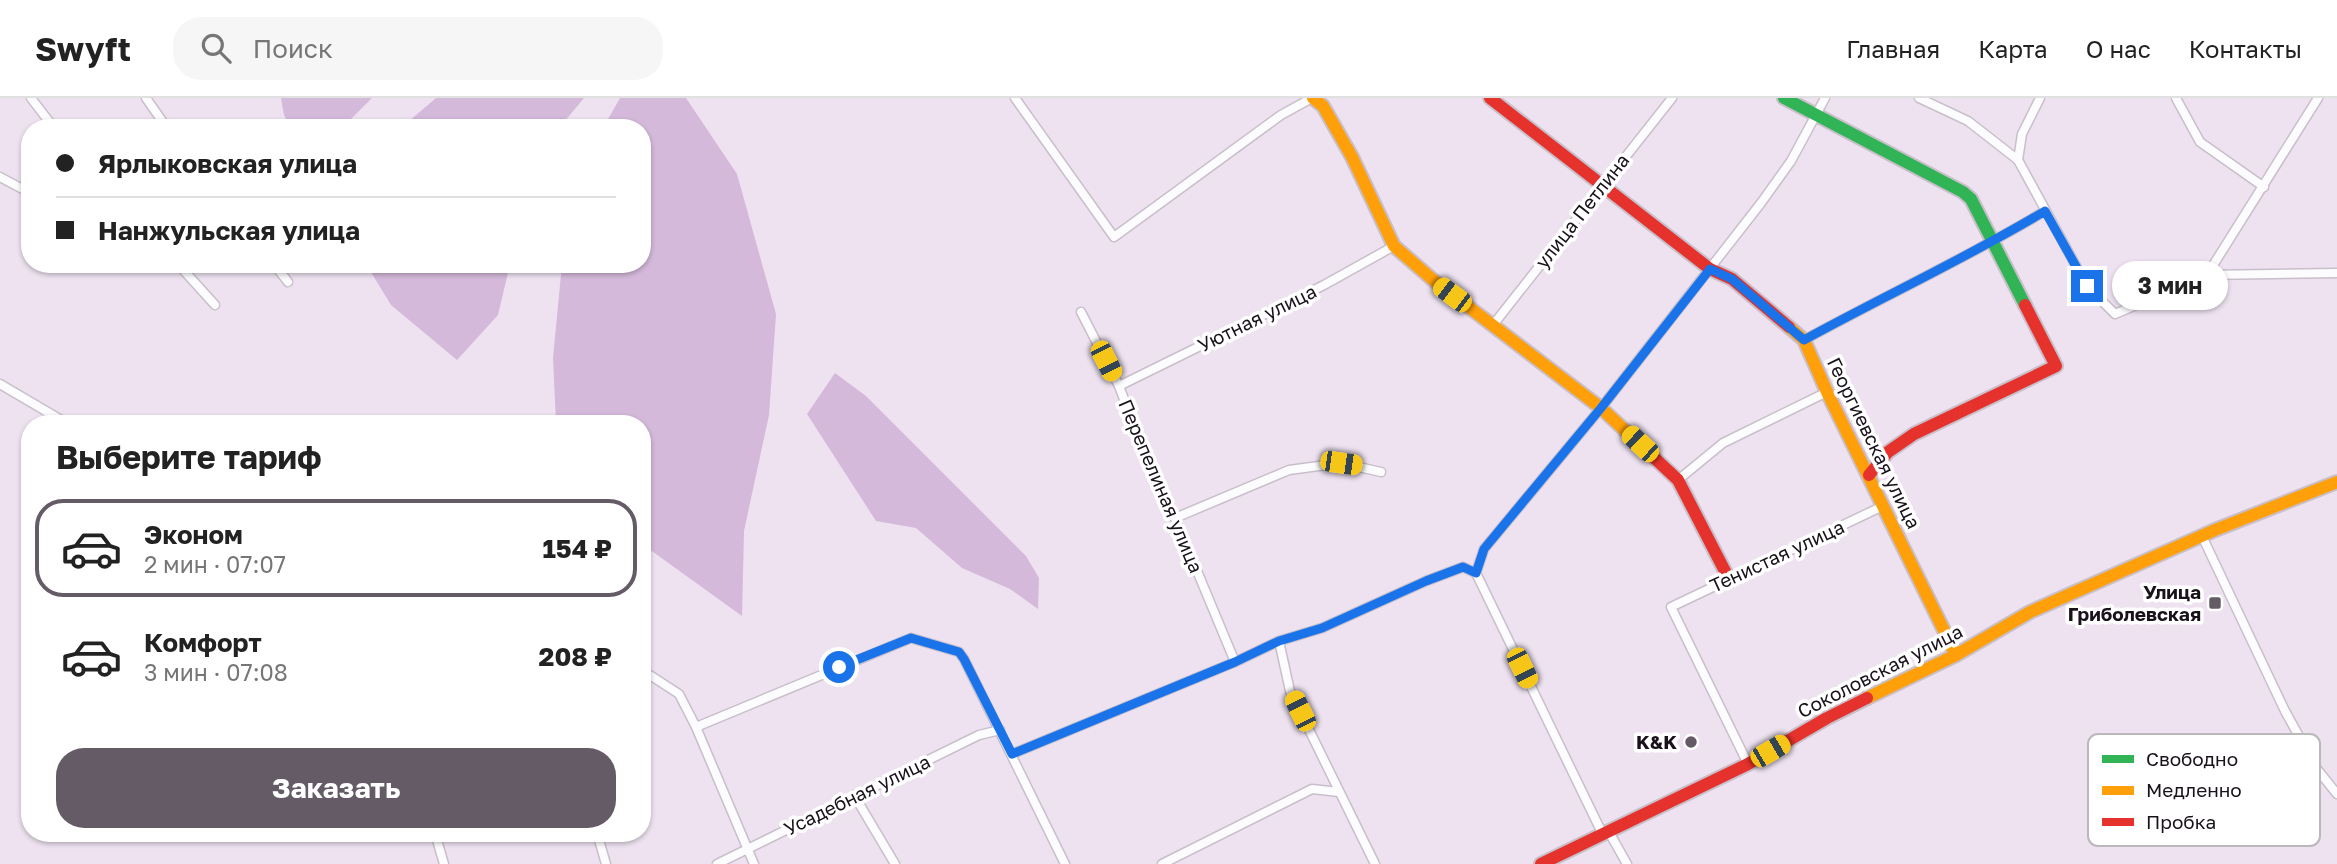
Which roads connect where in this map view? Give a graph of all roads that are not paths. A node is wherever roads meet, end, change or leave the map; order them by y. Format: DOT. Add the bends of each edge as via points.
graph roads {
  1 [pos="31,98"];
  2 [pos="146,98"];
  3 [pos="1014,98"];
  4 [pos="1313,98"];
  5 [pos="1490,98"];
  6 [pos="1672,98"];
  7 [pos="1783,98"];
  8 [pos="1825,98"];
  9 [pos="1919,98"];
  10 [pos="2040,98"];
  11 [pos="2176,98"];
  12 [pos="2318,98"];
  13 [pos="1816,114"];
  14 [pos="47,119"];
  15 [pos="161,119"];
  16 [pos="2018,160"];
  17 [pos="0,177"];
  18 [pos="1604,185"];
  19 [pos="2264,187"];
  20 [pos="21,188"];
  21 [pos="2045,211"];
  22 [pos="1993,243"];
  23 [pos="1394,246"];
  24 [pos="1710,269"];
  25 [pos="186,273"];
  26 [pos="281,273"];
  27 [pos="2337,274"];
  28 [pos="2207,275"];
  29 [pos="288,282"];
  30 [pos="215,305"];
  31 [pos="1081,312"];
  32 [pos="1493,325"];
  33 [pos="1804,340"];
  34 [pos="0,384"];
  35 [pos="1119,386"];
  36 [pos="1827,392"];
  37 [pos="1601,408"];
  38 [pos="53,415"];
  39 [pos="1381,472"];
  40 [pos="1869,475"];
  41 [pos="1678,480"];
  42 [pos="2337,482"];
  43 [pos="1883,506"];
  44 [pos="1175,519"];
  45 [pos="2202,536"];
  46 [pos="1476,573"];
  47 [pos="1729,579"];
  48 [pos="1279,641"];
  49 [pos="1956,655"];
  50 [pos="1235,662"];
  51 [pos="651,676"];
  52 [pos="696,727"];
  53 [pos="1000,730"];
  54 [pos="2298,734"];
  55 [pos="1012,754"];
  56 [pos="1748,764"];
  57 [pos="2320,773"];
  58 [pos="1339,792"];
  59 [pos="2337,794"];
  60 [pos="854,795"];
  61 [pos="1606,833"];
  62 [pos="438,842"];
  63 [pos="600,842"];
  64 [pos="748,849"];
  65 [pos="444,864"];
  66 [pos="606,864"];
  67 [pos="716,864"];
  68 [pos="754,864"];
  69 [pos="895,864"];
  70 [pos="1065,864"];
  71 [pos="1163,864"];
  72 [pos="1375,864"];
  73 [pos="1541,864"];
  74 [pos="1627,864"];
  1 -- 14 [label="street"];
  2 -- 15 [label="street"];
  3 -- 4 [label="street" via="1114,237 1281,115"];
  4 -- 23 [label="street" via="1323,106 1352,157"];
  5 -- 18 [label="street, Георгиевская улица"];
  6 -- 18 [label="street, улица Петлина"];
  7 -- 13 [label="street"];
  8 -- 13 [label="street"];
  9 -- 16 [label="street" via="1968,121"];
  10 -- 16 [label="street" via="2022,134"];
  11 -- 19 [label="street" via="2200,142"];
  12 -- 19 [label="street"];
  13 -- 22 [label="street" via="1963,192"];
  13 -- 24 [label="street" via="1791,161"];
  16 -- 21 [label="street"];
  17 -- 20 [label="street"];
  18 -- 24 [label="street, Георгиевская улица"];
  18 -- 32 [label="street, улица Петлина"];
  19 -- 28 [label="street"];
  21 -- 22 [label="street"];
  21 -- 28 [label="street" via="2087,286 2115,314"];
  22 -- 33 [label="street"];
  22 -- 40 [label="street" via="2056,366 1914,434 1888,452"];
  23 -- 32 [label="street"];
  23 -- 35 [label="street, Уютная улица"];
  24 -- 33 [label="street, Георгиевская улица" via="1732,279"];
  24 -- 37 [label="street"];
  25 -- 30 [label="street"];
  26 -- 29 [label="street"];
  27 -- 28 [label="street"];
  31 -- 35 [label="street, Перепелиная улица"];
  32 -- 37 [label="street"];
  33 -- 36 [label="street, Георгиевская улица"];
  34 -- 38 [label="street"];
  35 -- 44 [label="street, Перепелиная улица" via="1157,486"];
  36 -- 40 [label="street, Георгиевская улица"];
  36 -- 41 [label="street" via="1723,443"];
  37 -- 41 [label="street"];
  37 -- 46 [label="street" via="1484,549"];
  39 -- 44 [label="street" via="1341,463 1289,470"];
  40 -- 43 [label="street, Георгиевская улица"];
  41 -- 47 [label="street"];
  42 -- 45 [label="street, Соколовская улица"];
  43 -- 47 [label="street, Тенистая улица"];
  43 -- 49 [label="street, Георгиевская улица"];
  44 -- 50 [label="street, Перепелиная улица"];
  45 -- 49 [label="street, Соколовская улица" via="2030,612"];
  45 -- 54 [label="street"];
  46 -- 48 [label="street" via="1463,567 1322,628"];
  46 -- 61 [label="street"];
  47 -- 56 [label="street, Тенистая улица" via="1671,607"];
  48 -- 50 [label="street"];
  48 -- 58 [label="street" via="1290,691"];
  49 -- 56 [label="street, Соколовская улица" via="1828,718"];
  50 -- 55 [label="street"];
  51 -- 52 [label="street" via="679,694"];
  52 -- 53 [label="street" via="911,638 959,652"];
  52 -- 64 [label="street"];
  53 -- 55 [label="street"];
  53 -- 60 [label="street, Усадебная улица" via="979,734"];
  55 -- 70 [label="street"];
  56 -- 61 [label="street, Соколовская улица"];
  57 -- 59 [label="street"];
  58 -- 71 [label="street" via="1312,789"];
  58 -- 72 [label="street"];
  60 -- 64 [label="street, Усадебная улица"];
  60 -- 69 [label="street"];
  61 -- 73 [label="street, Соколовская улица"];
  61 -- 74 [label="street"];
  62 -- 65 [label="street"];
  63 -- 66 [label="street"];
  64 -- 67 [label="street, Усадебная улица"];
  64 -- 68 [label="street"];
}
